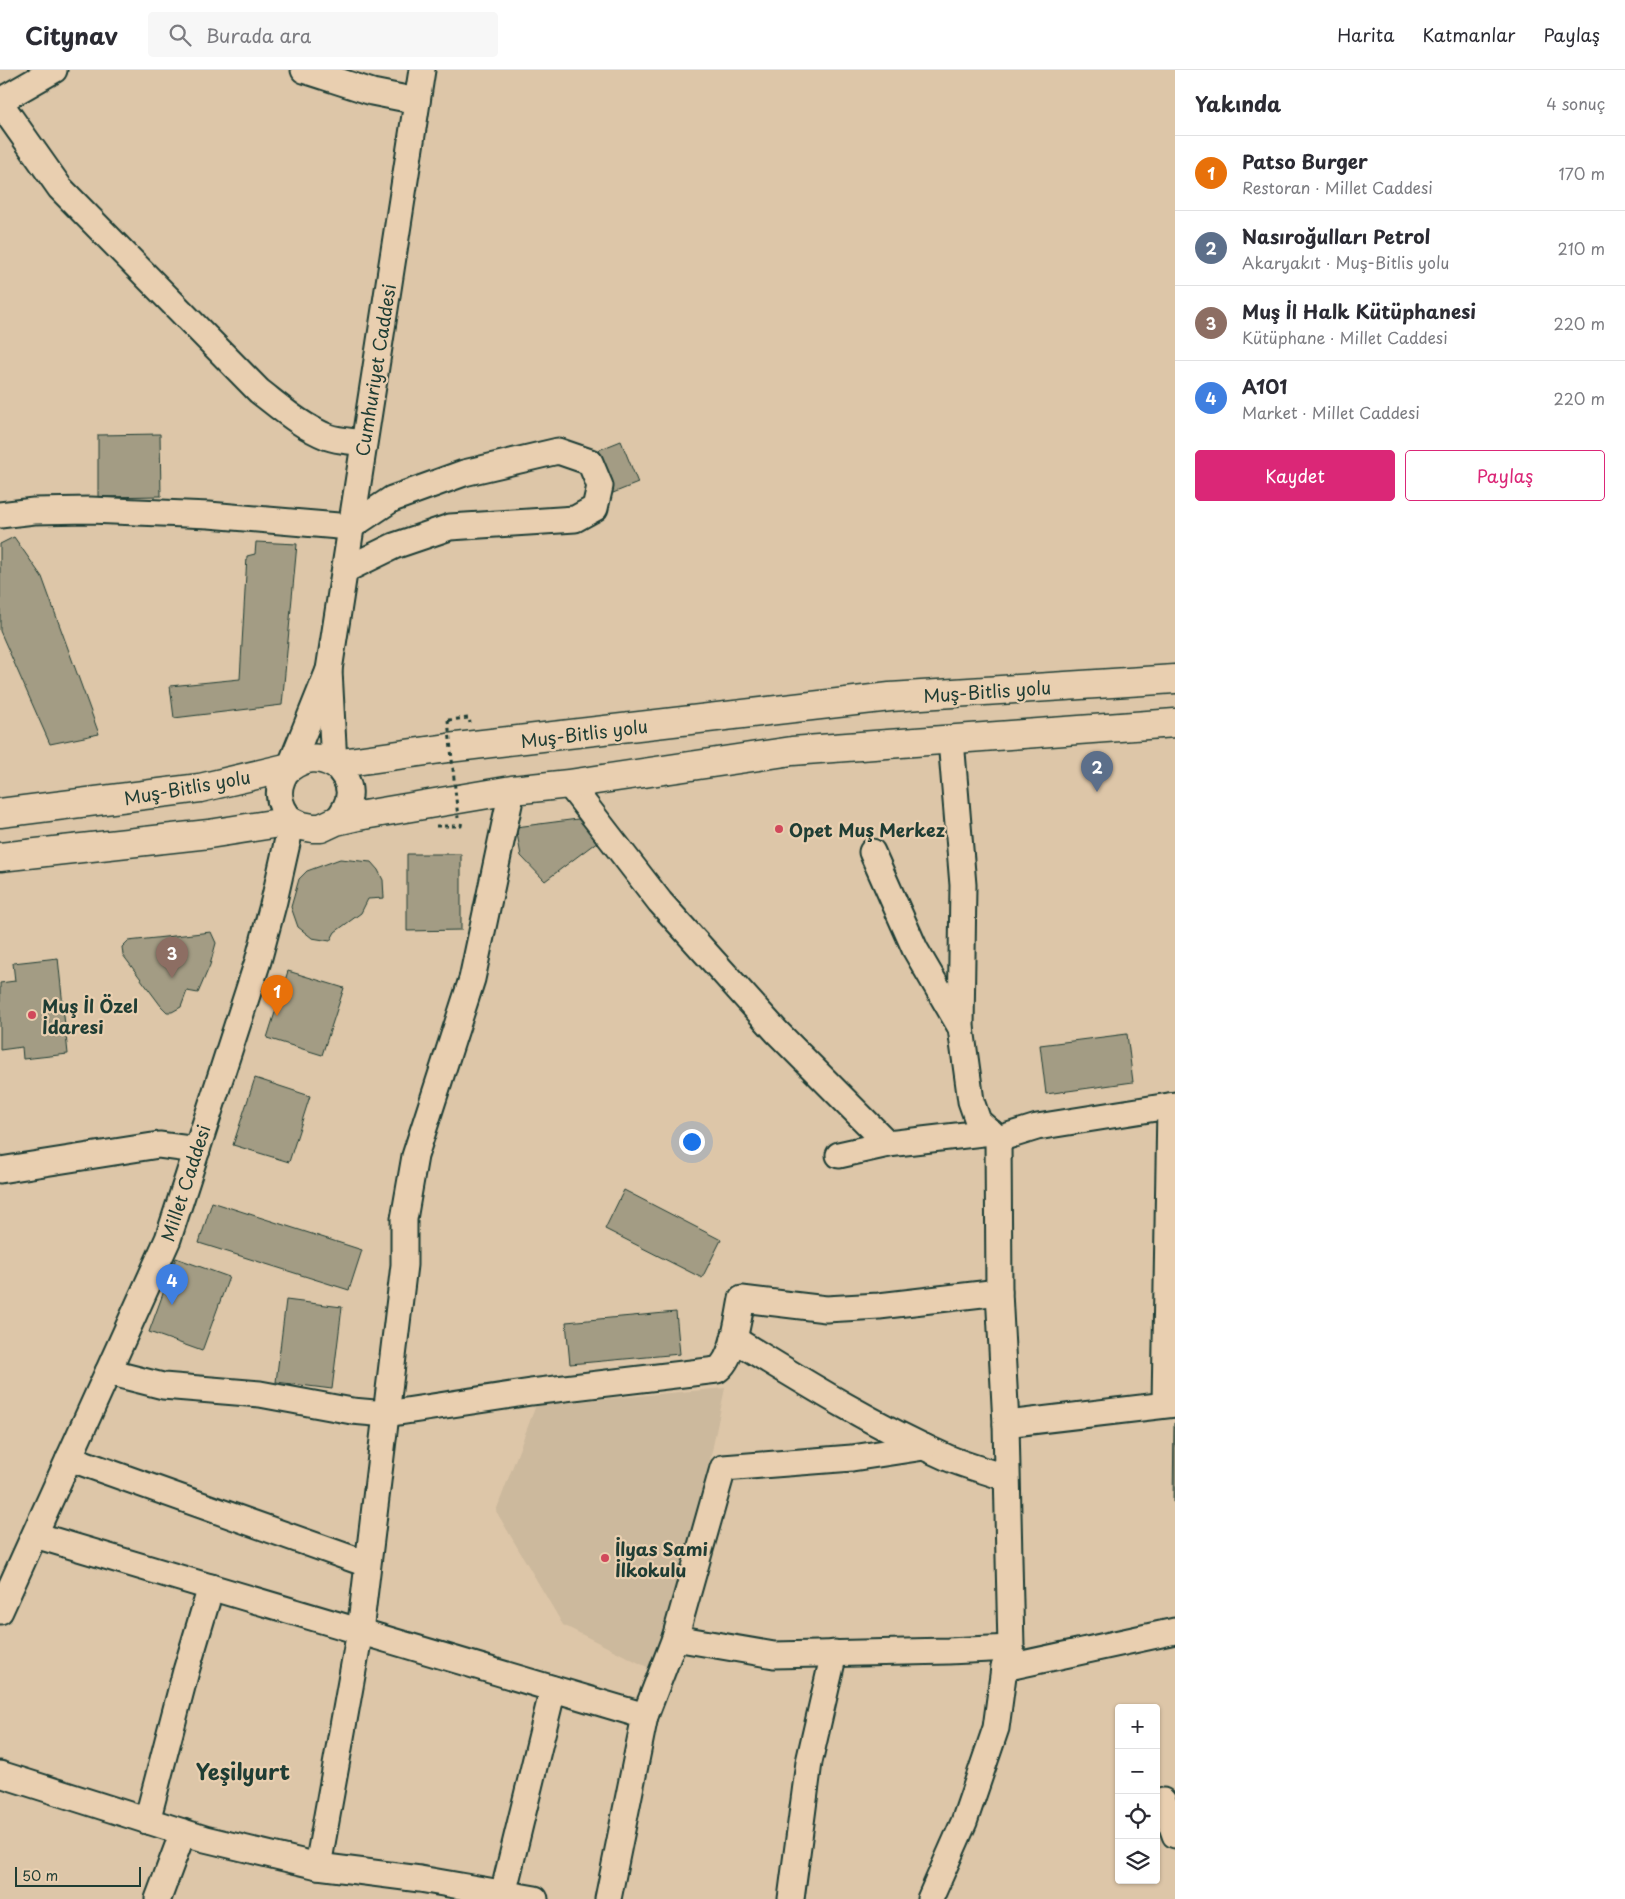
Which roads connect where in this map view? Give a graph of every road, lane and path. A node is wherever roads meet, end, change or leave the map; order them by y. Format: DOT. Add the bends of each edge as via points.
graph roads {
  1 [pos="54,70"];
  2 [pos="304,70"];
  3 [pos="422,70"];
  4 [pos="417,101"];
  5 [pos="0,102"];
  6 [pos="363,443"];
  7 [pos="0,514"];
  8 [pos="350,527"];
  9 [pos="345,570"];
  10 [pos="329,670"];
  11 [pos="1175,679"];
  12 [pos="469,718"];
  13 [pos="1175,723"];
  14 [pos="951,740"];
  15 [pos="334,764"];
  16 [pos="290,767"];
  17 [pos="569,784"];
  18 [pos="512,790"];
  19 [pos="0,813"];
  20 [pos="458,818"];
  21 [pos="292,821"];
  22 [pos="336,821"];
  23 [pos="872,852"];
  24 [pos="0,857"];
  25 [pos="962,1028"];
  26 [pos="1172,1106"];
  27 [pos="995,1136"];
  28 [pos="888,1144"];
  29 [pos="197,1150"];
  30 [pos="839,1155"];
  31 [pos="0,1170"];
  32 [pos="999,1292"];
  33 [pos="734,1339"];
  34 [pos="108,1372"];
  35 [pos="1170,1404"];
  36 [pos="386,1414"];
  37 [pos="1006,1424"];
  38 [pos="924,1447"];
  39 [pos="69,1458"];
  40 [pos="1006,1478"];
  41 [pos="34,1535"];
  42 [pos="367,1564"];
  43 [pos="210,1587"];
  44 [pos="0,1612"];
  45 [pos="1175,1630"];
  46 [pos="360,1631"];
  47 [pos="675,1638"];
  48 [pos="834,1653"];
  49 [pos="1008,1658"];
  50 [pos="553,1689"];
  51 [pos="646,1716"];
  52 [pos="0,1774"];
  53 [pos="1163,1800"];
  54 [pos="147,1821"];
  55 [pos="183,1832"];
  56 [pos="1175,1835"];
  57 [pos="318,1866"];
  58 [pos="503,1894"];
  59 [pos="158,1899"];
  60 [pos="535,1899"];
  61 [pos="608,1899"];
  62 [pos="791,1899"];
  63 [pos="930,1899"];
  1 -- 5 [label="street"];
  2 -- 4 [label="street" via="372,92"];
  3 -- 4 [label="street, Cumhuriyet Caddesi"];
  4 -- 6 [label="street, Cumhuriyet Caddesi"];
  5 -- 6 [label="street" via="60,188 259,391 313,430 330,438"];
  6 -- 8 [label="street, Cumhuriyet Caddesi"];
  7 -- 8 [label="street" via="110,511 209,515"];
  8 -- 9 [label="street, Cumhuriyet Caddesi"];
  8 -- 9 [label="street" via="392,499 464,473 558,451 590,462 600,486 594,508 575,519 450,527 394,546"];
  9 -- 10 [label="street, Cumhuriyet Caddesi"];
  10 -- 15 [label="street, Cumhuriyet Caddesi"];
  10 -- 16 [label="street, Cumhuriyet Caddesi"];
  11 -- 15 [label="highway, Muş-Bitlis yolu" via="890,697"];
  12 -- 20 [label="path, bridge" via="448,720"];
  13 -- 14 [label="highway"];
  14 -- 17 [label="highway" via="792,752"];
  14 -- 25 [label="street" via="963,885"];
  15 -- 16 [label="highway, Muş-Bitlis yolu" via="312,758"];
  15 -- 22 [label="street" via="343,772 349,788 349,800"];
  16 -- 19 [label="highway, Muş-Bitlis yolu" via="200,788"];
  16 -- 21 [label="street, Cumhuriyet Caddesi" via="280,784 279,794 280,804"];
  17 -- 18 [label="highway"];
  17 -- 28 [label="street" via="666,909 776,1032"];
  18 -- 22 [label="highway"];
  18 -- 36 [label="street" via="472,979 415,1156 404,1219 404,1265"];
  21 -- 22 [label="highway" via="313,828"];
  21 -- 24 [label="highway" via="209,834"];
  21 -- 29 [label="street, Millet Caddesi" via="258,960"];
  23 -- 25 [label="street" via="914,949"];
  25 -- 27 [label="street" via="971,1101 978,1121"];
  26 -- 27 [label="street"];
  26 -- 35 [label="street"];
  27 -- 28 [label="street"];
  27 -- 32 [label="street"];
  28 -- 30 [label="street"];
  29 -- 31 [label="street" via="159,1145"];
  29 -- 34 [label="street, Millet Caddesi" via="168,1239"];
  32 -- 33 [label="street" via="826,1309 742,1299"];
  32 -- 37 [label="street"];
  33 -- 36 [label="street" via="726,1361 717,1370 531,1392"];
  33 -- 38 [label="street" via="828,1396"];
  34 -- 36 [label="street" via="163,1386 260,1394"];
  34 -- 39 [label="street, Millet Caddesi"];
  35 -- 37 [label="street"];
  36 -- 42 [label="street"];
  37 -- 40 [label="street"];
  38 -- 40 [label="street"];
  38 -- 47 [label="street" via="852,1458 724,1468"];
  39 -- 41 [label="street, Millet Caddesi"];
  39 -- 42 [label="street"];
  40 -- 49 [label="street"];
  41 -- 43 [label="street"];
  41 -- 44 [label="street, Millet Caddesi"];
  42 -- 46 [label="street"];
  43 -- 46 [label="street"];
  43 -- 54 [label="street"];
  45 -- 49 [label="street"];
  46 -- 50 [label="street"];
  46 -- 57 [label="street"];
  47 -- 48 [label="street" via="774,1655"];
  47 -- 51 [label="street"];
  48 -- 49 [label="street" via="948,1652"];
  48 -- 62 [label="street" via="809,1762"];
  49 -- 63 [label="street" via="996,1728 964,1822"];
  50 -- 51 [label="street"];
  50 -- 58 [label="street"];
  51 -- 61 [label="street"];
  52 -- 54 [label="street"];
  53 -- 56 [label="street"];
  54 -- 55 [label="street"];
  55 -- 57 [label="street"];
  55 -- 59 [label="street"];
  57 -- 58 [label="street"];
  58 -- 60 [label="street"];
}
